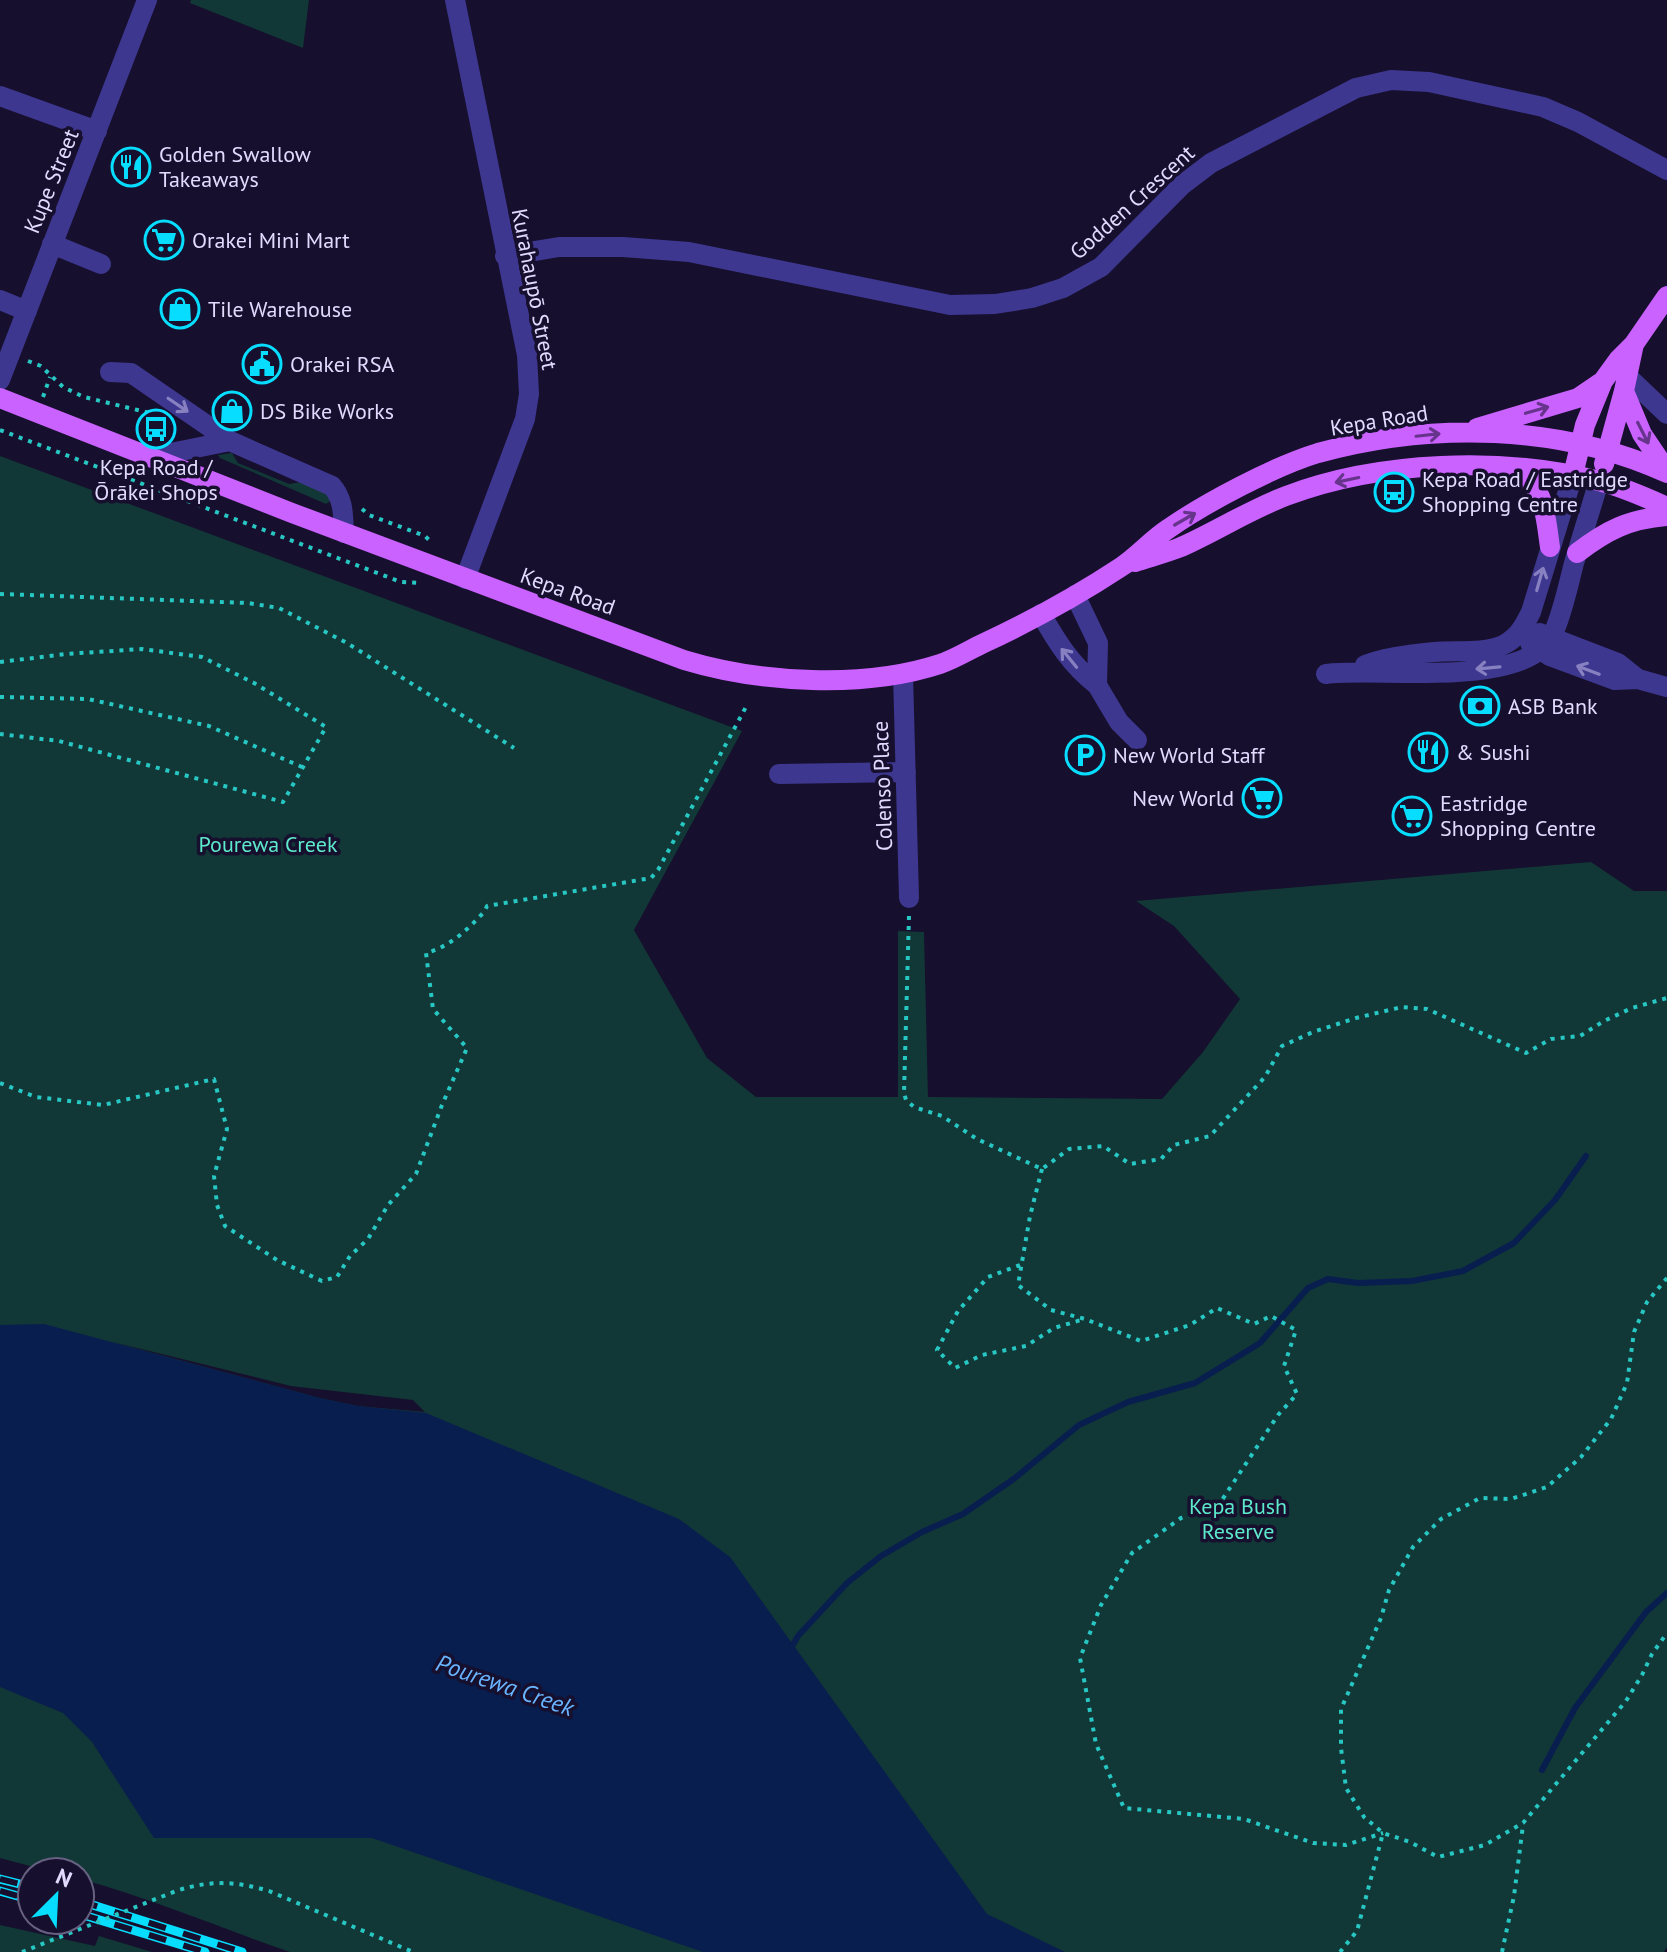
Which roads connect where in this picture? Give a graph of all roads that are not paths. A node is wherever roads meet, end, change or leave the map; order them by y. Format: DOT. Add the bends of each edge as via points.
graph roads {
  1 [pos="147,0"];
  2 [pos="455,0"];
  3 [pos="0,96"];
  4 [pos="97,131"];
  5 [pos="1667,170"];
  6 [pos="52,244"];
  7 [pos="505,256"];
  8 [pos="101,264"];
  9 [pos="1667,296"];
  10 [pos="0,300"];
  11 [pos="27,311"];
  12 [pos="1634,344"];
  13 [pos="110,372"];
  14 [pos="0,380"];
  15 [pos="1603,381"];
  16 [pos="1626,384"];
  17 [pos="0,398"];
  18 [pos="1667,414"];
  19 [pos="1466,431"];
  20 [pos="230,441"];
  21 [pos="1580,444"];
  22 [pos="1607,452"];
  23 [pos="151,457"];
  24 [pos="1508,468"];
  25 [pos="1667,472"];
  26 [pos="1573,475"];
  27 [pos="1599,481"];
  28 [pos="1667,507"];
  29 [pos="1667,516"];
  30 [pos="344,533"];
  31 [pos="1550,547"];
  32 [pos="1577,553"];
  33 [pos="1123,566"];
  34 [pos="465,579"];
  35 [pos="1075,595"];
  36 [pos="1041,614"];
  37 [pos="1523,630"];
  38 [pos="1546,643"];
  39 [pos="1352,670"];
  40 [pos="903,674"];
  41 [pos="1326,674"];
  42 [pos="1097,685"];
  43 [pos="1667,687"];
  44 [pos="1137,740"];
  45 [pos="906,772"];
  46 [pos="779,774"];
  47 [pos="909,898"];
  1 -- 4 [label="street, Kupe Street"];
  2 -- 7 [label="street, Kurahaupō Street"];
  3 -- 4 [label="street"];
  4 -- 6 [label="street, Kupe Street"];
  5 -- 7 [label="street, Godden Crescent" via="1543,107 1429,82 1391,80 1356,88 1211,163 1101,267 1078,282 1032,298 950,305 655,248 559,247"];
  6 -- 8 [label="street"];
  6 -- 11 [label="street, Kupe Street"];
  7 -- 34 [label="street, Kurahaupō Street" via="527,355 528,406"];
  9 -- 12 [label="main road"];
  10 -- 11 [label="street"];
  11 -- 14 [label="street, Kupe Street"];
  12 -- 15 [label="main road"];
  12 -- 16 [label="main road"];
  13 -- 20 [label="street, one-way" via="131,373"];
  19 -- 15 [label="main road, one-way" via="1578,398"];
  15 -- 21 [label="main road"];
  16 -- 18 [label="street"];
  16 -- 22 [label="main road"];
  16 -- 25 [label="main road, one-way" via="1642,434"];
  17 -- 23 [label="main road, Kepa Road"];
  19 -- 21 [label="main road, Kepa Road"];
  33 -- 19 [label="main road, Kepa Road, one-way" via="1167,529 1297,461 1390,439"];
  20 -- 23 [label="street"];
  20 -- 30 [label="street" via="332,486 343,506"];
  21 -- 22 [label="main road, Kepa Road"];
  21 -- 26 [label="main road"];
  22 -- 25 [label="main road, Kepa Road"];
  22 -- 27 [label="main road"];
  23 -- 30 [label="main road, Kepa Road"];
  24 -- 26 [label="main road, Kepa Road"];
  24 -- 31 [label="main road" via="1525,476 1542,496"];
  24 -- 33 [label="main road, Kepa Road, one-way" via="1383,472 1313,487 1258,507 1180,547"];
  26 -- 27 [label="main road, Kepa Road"];
  26 -- 31 [label="street"];
  27 -- 28 [label="main road, Kepa Road"];
  27 -- 32 [label="street"];
  29 -- 32 [label="main road" via="1613,528"];
  30 -- 34 [label="main road, Kepa Road"];
  37 -- 31 [label="street, one-way"];
  32 -- 38 [label="street"];
  33 -- 35 [label="main road, Kepa Road"];
  34 -- 40 [label="main road, Kepa Road" via="721,670 812,680"];
  35 -- 36 [label="main road, Kepa Road"];
  35 -- 42 [label="street" via="1098,643"];
  36 -- 40 [label="main road, Kepa Road" via="942,663"];
  42 -- 36 [label="street, one-way" via="1062,651"];
  37 -- 38 [label="street" via="1531,645"];
  37 -- 39 [label="street" via="1502,646 1432,652"];
  38 -- 39 [label="street, one-way" via="1520,663 1500,667"];
  38 -- 43 [label="street" via="1615,680 1638,679"];
  39 -- 41 [label="street"];
  40 -- 45 [label="street, Colenso Place"];
  42 -- 44 [label="street"];
  45 -- 46 [label="street"];
  45 -- 47 [label="street, Colenso Place"];
}
